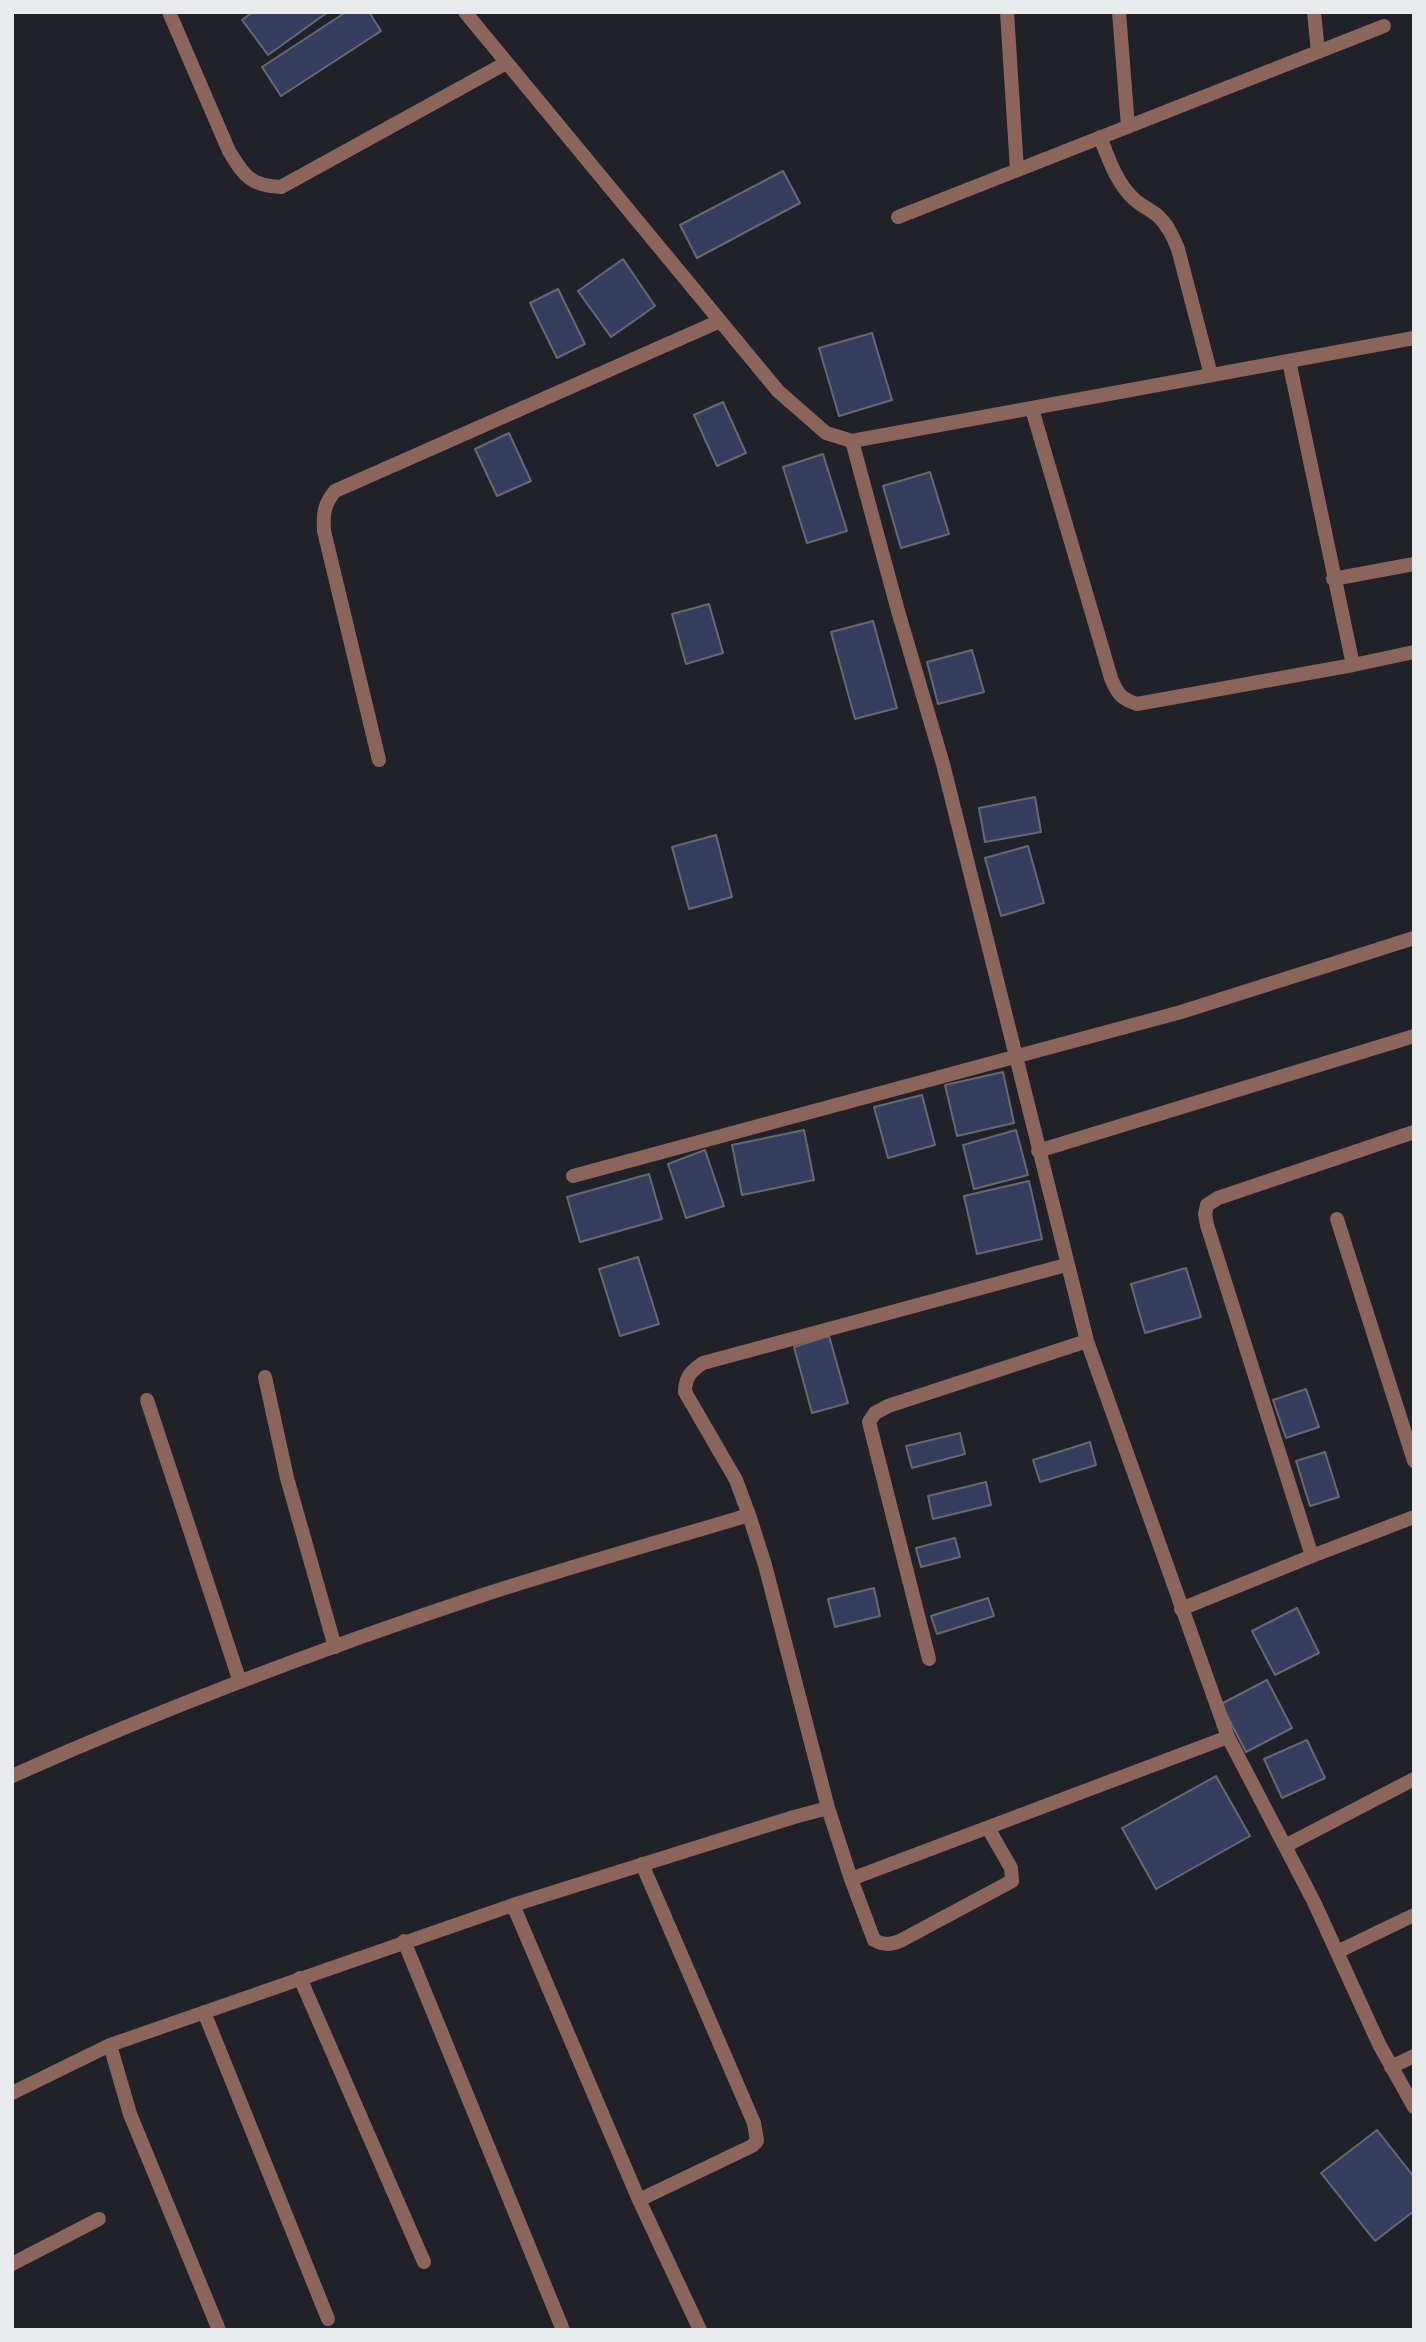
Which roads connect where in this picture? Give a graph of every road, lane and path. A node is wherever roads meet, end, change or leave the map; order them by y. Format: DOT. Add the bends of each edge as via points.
graph roads {
  1 [pos="169,12"];
  2 [pos="466,12"];
  3 [pos="1007,12"];
  4 [pos="1119,12"];
  5 [pos="1314,12"];
  6 [pos="1384,26"];
  7 [pos="1318,52"];
  8 [pos="506,63"];
  9 [pos="1128,127"];
  10 [pos="1100,138"];
  11 [pos="1017,170"];
  12 [pos="898,217"];
  13 [pos="720,321"];
  14 [pos="1414,338"];
  15 [pos="1289,361"];
  16 [pos="1211,375"];
  17 [pos="1032,409"];
  18 [pos="852,441"];
  19 [pos="1414,564"];
  20 [pos="1334,579"];
  21 [pos="1414,652"];
  22 [pos="1353,665"];
  23 [pos="379,760"];
  24 [pos="1414,938"];
  25 [pos="1414,1036"];
  26 [pos="1017,1058"];
  27 [pos="1414,1132"];
  28 [pos="1038,1151"];
  29 [pos="573,1176"];
  30 [pos="1337,1219"];
  31 [pos="1066,1265"];
  32 [pos="1087,1341"];
  33 [pos="265,1377"];
  34 [pos="147,1400"];
  35 [pos="1414,1461"];
  36 [pos="749,1515"];
  37 [pos="1414,1517"];
  38 [pos="1312,1556"];
  39 [pos="1181,1609"];
  40 [pos="335,1647"];
  41 [pos="929,1659"];
  42 [pos="240,1682"];
  43 [pos="1228,1737"];
  44 [pos="12,1776"];
  45 [pos="1414,1779"];
  46 [pos="828,1808"];
  47 [pos="988,1828"];
  48 [pos="1285,1846"];
  49 [pos="642,1864"];
  50 [pos="851,1879"];
  51 [pos="513,1905"];
  52 [pos="1414,1915"];
  53 [pos="404,1941"];
  54 [pos="1337,1952"];
  55 [pos="300,1978"];
  56 [pos="204,2012"];
  57 [pos="110,2045"];
  58 [pos="1414,2056"];
  59 [pos="1391,2067"];
  60 [pos="12,2093"];
  61 [pos="1414,2107"];
  62 [pos="639,2200"];
  63 [pos="99,2219"];
  64 [pos="424,2262"];
  65 [pos="12,2264"];
  66 [pos="328,2319"];
  67 [pos="219,2330"];
  68 [pos="563,2330"];
  69 [pos="700,2330"];
  1 -- 8 [label="street" via="229,151 241,172 260,186 281,187"];
  2 -- 8 [label="street"];
  3 -- 11 [label="street"];
  4 -- 9 [label="street"];
  5 -- 7 [label="street"];
  6 -- 7 [label="street"];
  7 -- 9 [label="street"];
  8 -- 13 [label="street"];
  9 -- 10 [label="street"];
  10 -- 11 [label="street"];
  10 -- 16 [label="street" via="1123,187 1171,232"];
  11 -- 12 [label="street"];
  13 -- 18 [label="street" via="802,414 826,433"];
  13 -- 23 [label="street" via="335,491 326,502 324,531"];
  14 -- 15 [label="street"];
  15 -- 16 [label="street"];
  15 -- 20 [label="street"];
  16 -- 17 [label="street"];
  17 -- 18 [label="street"];
  17 -- 22 [label="street" via="1117,693 1137,704"];
  18 -- 26 [label="street" via="943,764"];
  19 -- 20 [label="street"];
  20 -- 22 [label="street"];
  21 -- 22 [label="street"];
  24 -- 26 [label="street"];
  25 -- 28 [label="street"];
  26 -- 28 [label="street"];
  26 -- 29 [label="street"];
  27 -- 38 [label="street" via="1207,1205 1207,1224"];
  28 -- 31 [label="street"];
  30 -- 35 [label="street"];
  31 -- 32 [label="street"];
  31 -- 36 [label="street" via="694,1369 685,1380 685,1392 736,1480"];
  32 -- 39 [label="street"];
  32 -- 41 [label="street" via="888,1406 869,1422"];
  33 -- 40 [label="street" via="287,1478"];
  34 -- 42 [label="street"];
  36 -- 40 [label="street" via="487,1594"];
  36 -- 46 [label="street"];
  37 -- 38 [label="street"];
  38 -- 39 [label="street"];
  39 -- 43 [label="street"];
  40 -- 42 [label="street"];
  42 -- 44 [label="street"];
  43 -- 47 [label="street"];
  43 -- 48 [label="street"];
  45 -- 48 [label="street"];
  46 -- 49 [label="street"];
  46 -- 50 [label="street"];
  47 -- 50 [label="street"];
  47 -- 50 [label="street" via="1011,1868 1012,1881 900,1941 881,1944 874,1940"];
  48 -- 54 [label="street"];
  49 -- 51 [label="street"];
  49 -- 62 [label="street" via="754,2123 757,2141"];
  51 -- 53 [label="street"];
  51 -- 62 [label="street"];
  52 -- 54 [label="street"];
  53 -- 55 [label="street"];
  53 -- 68 [label="street"];
  54 -- 59 [label="street"];
  55 -- 56 [label="street"];
  55 -- 64 [label="street"];
  56 -- 57 [label="street"];
  56 -- 66 [label="street"];
  57 -- 60 [label="street"];
  57 -- 67 [label="street" via="130,2114"];
  58 -- 59 [label="street"];
  59 -- 61 [label="street"];
  62 -- 69 [label="street"];
  63 -- 65 [label="street"];
}
